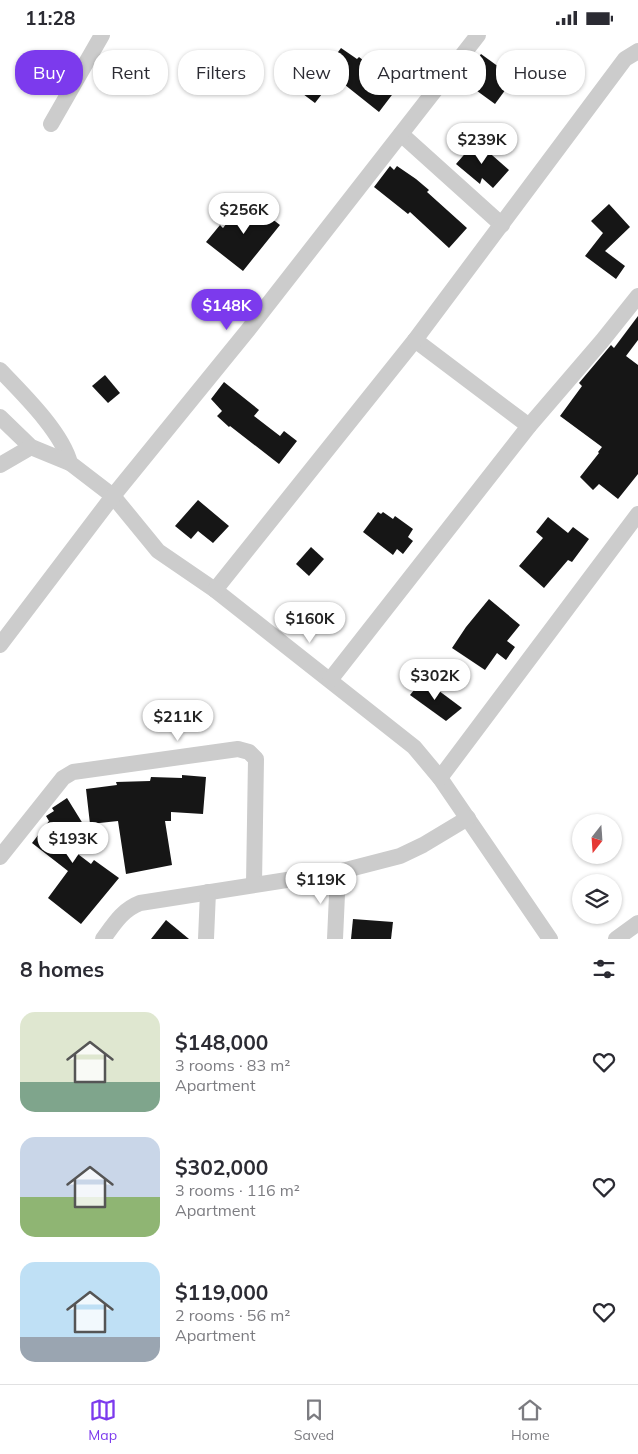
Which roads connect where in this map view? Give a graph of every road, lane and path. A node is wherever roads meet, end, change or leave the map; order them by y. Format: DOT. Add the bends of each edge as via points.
graph roads {
  1 [pos="102,35"];
  2 [pos="478,35"];
  3 [pos="638,51"];
  4 [pos="50,124"];
  5 [pos="401,134"];
  6 [pos="502,225"];
  7 [pos="638,296"];
  8 [pos="416,341"];
  9 [pos="0,370"];
  10 [pos="0,417"];
  11 [pos="529,426"];
  12 [pos="31,447"];
  13 [pos="70,463"];
  14 [pos="0,465"];
  15 [pos="113,496"];
  16 [pos="638,514"];
  17 [pos="215,590"];
  18 [pos="0,645"];
  19 [pos="330,680"];
  20 [pos="440,778"];
  21 [pos="468,818"];
  22 [pos="0,857"];
  23 [pos="338,872"];
  24 [pos="254,884"];
  25 [pos="208,892"];
  26 [pos="638,923"];
  27 [pos="103,939"];
  28 [pos="206,939"];
  29 [pos="335,939"];
  30 [pos="550,939"];
  31 [pos="616,939"];
  1 -- 4 [label="street"];
  2 -- 5 [label="street"];
  3 -- 6 [label="street" via="625,59"];
  5 -- 6 [label="street"];
  5 -- 15 [label="street"];
  6 -- 8 [label="street"];
  7 -- 11 [label="street"];
  8 -- 11 [label="street"];
  8 -- 17 [label="street"];
  9 -- 13 [label="street" via="26,397 67,450"];
  10 -- 12 [label="street"];
  11 -- 19 [label="street"];
  12 -- 13 [label="street"];
  12 -- 14 [label="street"];
  13 -- 15 [label="street"];
  15 -- 17 [label="street" via="158,551"];
  15 -- 18 [label="street"];
  16 -- 20 [label="street"];
  17 -- 19 [label="street"];
  19 -- 20 [label="street" via="414,747"];
  20 -- 21 [label="street"];
  21 -- 23 [label="street" via="400,856"];
  21 -- 30 [label="street"];
  22 -- 24 [label="street" via="68,774 238,749 249,752 256,759"];
  23 -- 24 [label="street"];
  23 -- 29 [label="street"];
  24 -- 25 [label="street"];
  25 -- 27 [label="street" via="130,907"];
  25 -- 28 [label="street"];
  26 -- 31 [label="street"];
}
